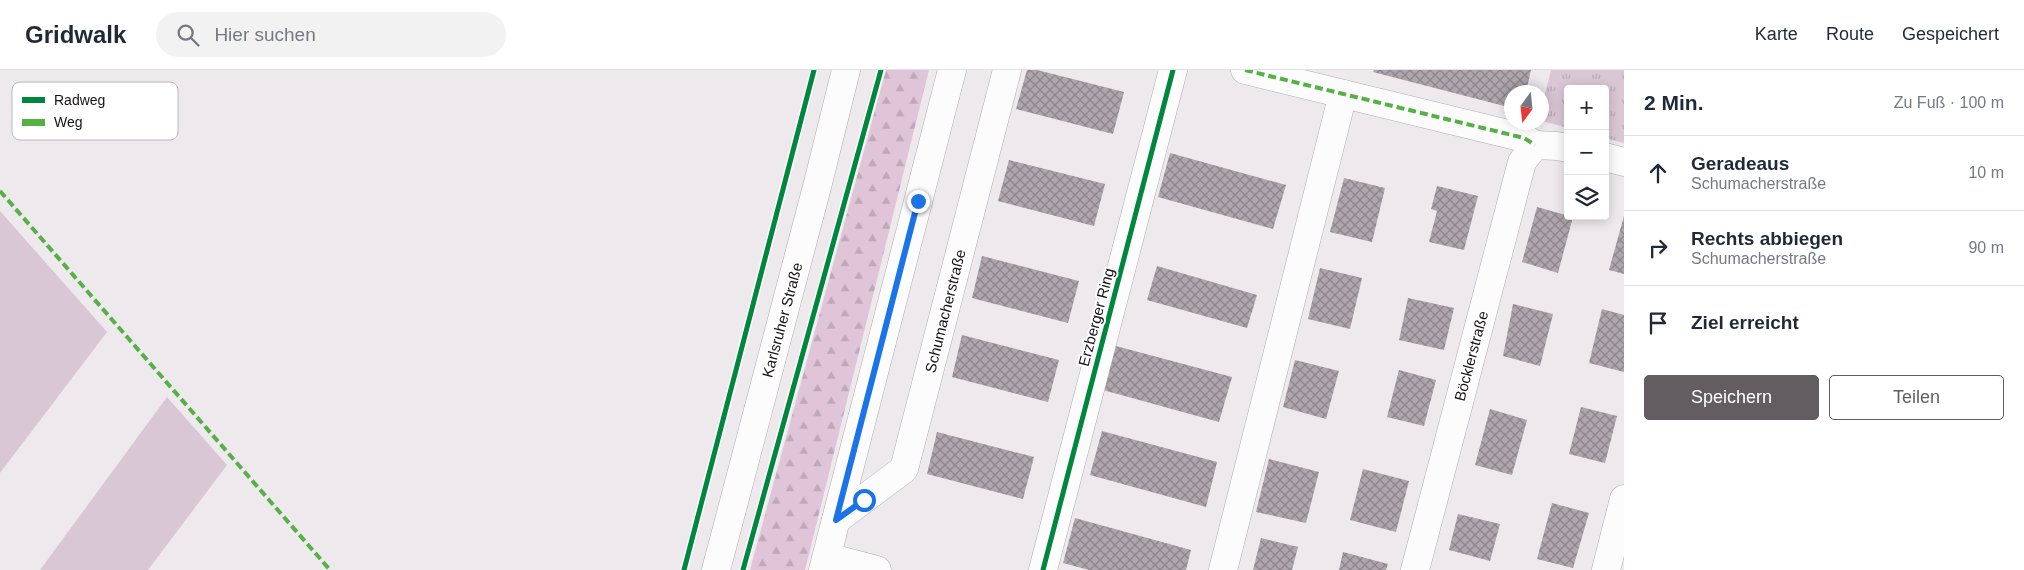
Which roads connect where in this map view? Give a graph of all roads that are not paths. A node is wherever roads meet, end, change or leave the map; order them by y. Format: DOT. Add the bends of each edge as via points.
graph roads {
  1 [pos="846,70"];
  2 [pos="952,70"];
  3 [pos="1007,70"];
  4 [pos="1173,70"];
  5 [pos="1245,70"];
  6 [pos="1344,94"];
  7 [pos="1534,145"];
  8 [pos="1564,147"];
  9 [pos="1609,158"];
  10 [pos="1624,162"];
  11 [pos="1624,499"];
  12 [pos="836,520"];
  13 [pos="825,564"];
  14 [pos="716,570"];
  15 [pos="877,570"];
  16 [pos="1043,570"];
  17 [pos="1223,570"];
  18 [pos="1415,570"];
  19 [pos="1606,570"];
  1 -- 14 [label="street, Karlsruher Straße"];
  2 -- 12 [label="street"];
  3 -- 12 [label="street, Schumacherstraße" via="904,469"];
  4 -- 16 [label="street, Erzberger Ring"];
  5 -- 6 [label="street"];
  6 -- 7 [label="street" via="1524,138"];
  6 -- 17 [label="street"];
  7 -- 8 [label="street"];
  7 -- 18 [label="street, Böcklerstraße" via="1522,162"];
  9 -- 10 [label="street"];
  11 -- 19 [label="street"];
  12 -- 13 [label="street"];
  13 -- 15 [label="street"];
}
